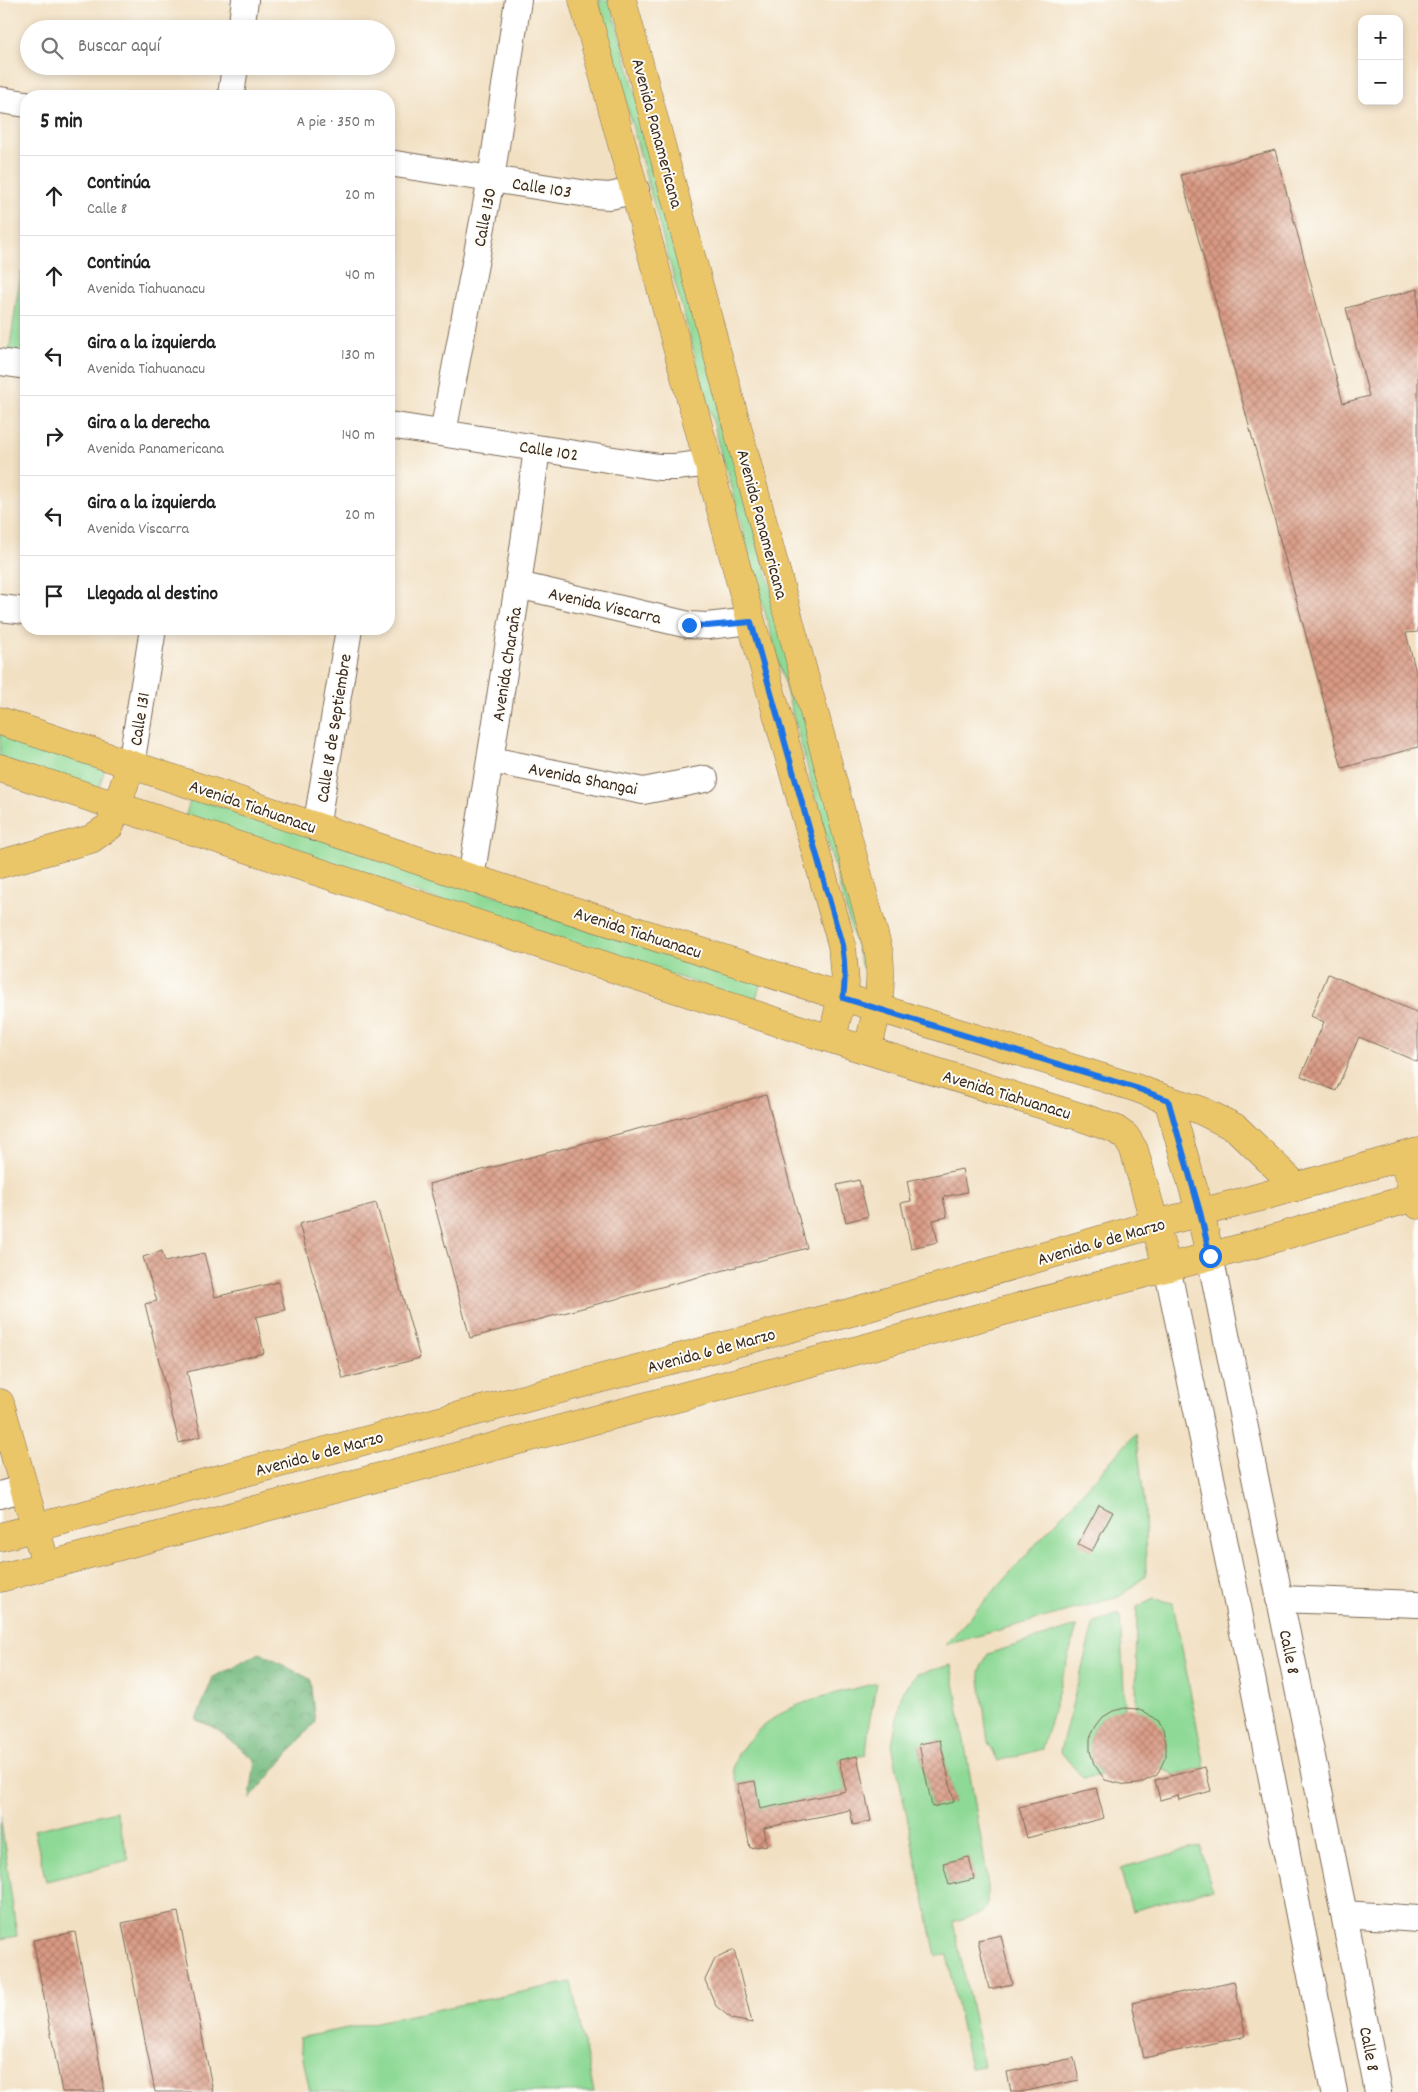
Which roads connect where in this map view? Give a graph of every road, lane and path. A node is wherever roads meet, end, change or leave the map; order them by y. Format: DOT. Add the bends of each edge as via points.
graph roads {
  1 [pos="245,0"];
  2 [pos="518,0"];
  3 [pos="583,0"];
  4 [pos="622,0"];
  5 [pos="242,20"];
  6 [pos="234,75"];
  7 [pos="232,90"];
  8 [pos="0,100"];
  9 [pos="20,103"];
  10 [pos="395,163"];
  11 [pos="491,178"];
  12 [pos="636,190"];
  13 [pos="0,362"];
  14 [pos="20,365"];
  15 [pos="395,426"];
  16 [pos="443,433"];
  17 [pos="536,449"];
  18 [pos="710,463"];
  19 [pos="518,586"];
  20 [pos="0,608"];
  21 [pos="20,611"];
  22 [pos="751,622"];
  23 [pos="153,635"];
  24 [pos="348,635"];
  25 [pos="0,721"];
  26 [pos="491,760"];
  27 [pos="132,765"];
  28 [pos="0,768"];
  29 [pos="705,779"];
  30 [pos="117,807"];
  31 [pos="316,828"];
  32 [pos="0,864"];
  33 [pos="471,878"];
  34 [pos="843,998"];
  35 [pos="879,1008"];
  36 [pos="832,1039"];
  37 [pos="867,1050"];
  38 [pos="1168,1100"];
  39 [pos="1410,1154"];
  40 [pos="1297,1186"];
  41 [pos="1417,1199"];
  42 [pos="1200,1212"];
  43 [pos="1155,1224"];
  44 [pos="1210,1256"];
  45 [pos="1167,1267"];
  46 [pos="0,1403"];
  47 [pos="12,1491"];
  48 [pos="35,1527"];
  49 [pos="0,1537"];
  50 [pos="46,1565"];
  51 [pos="0,1578"];
  52 [pos="1279,1599"];
  53 [pos="1418,1604"];
  54 [pos="1344,1914"];
  55 [pos="1418,1919"];
  56 [pos="1334,2092"];
  57 [pos="1378,2092"];
  1 -- 5 [label="street"];
  2 -- 11 [label="street, Calle 130"];
  3 -- 12 [label="main road, Avenida Panamericana"];
  4 -- 35 [label="main road, Avenida Panamericana" via="879,953 882,979"];
  6 -- 7 [label="street"];
  8 -- 9 [label="street"];
  10 -- 11 [label="street, Calle 103"];
  11 -- 12 [label="street, Calle 103" via="594,195 610,196"];
  11 -- 16 [label="street, Calle 130"];
  12 -- 18 [label="main road, Avenida Panamericana"];
  13 -- 14 [label="street"];
  15 -- 16 [label="street, Calle 102"];
  16 -- 17 [label="street, Calle 102"];
  17 -- 18 [label="street, Calle 102" via="659,467"];
  17 -- 19 [label="street, Avenida Charaña"];
  18 -- 22 [label="main road, Avenida Panamericana"];
  19 -- 22 [label="street, Avenida Viscarra" via="689,625"];
  19 -- 26 [label="street, Avenida Charaña"];
  20 -- 21 [label="street"];
  22 -- 34 [label="main road, Avenida Panamericana" via="842,945 845,964"];
  23 -- 27 [label="street, Calle 131"];
  24 -- 31 [label="street, Calle 18 de Septiembre"];
  25 -- 27 [label="main road, Avenida Tiahuanacu"];
  26 -- 29 [label="street, Avenida Shangai" via="643,791"];
  26 -- 33 [label="street, Avenida Charaña"];
  27 -- 30 [label="main road, Calle 131"];
  27 -- 31 [label="main road, Avenida Tiahuanacu"];
  28 -- 30 [label="main road, Avenida Tiahuanacu"];
  30 -- 32 [label="main road, Calle 131" via="110,826 91,839"];
  30 -- 36 [label="main road, Avenida Tiahuanacu"];
  31 -- 33 [label="main road, Avenida Tiahuanacu"];
  33 -- 34 [label="main road, Avenida Tiahuanacu"];
  34 -- 35 [label="main road, Avenida Tiahuanacu"];
  34 -- 36 [label="main road, Avenida Panamericana"];
  35 -- 37 [label="main road, Avenida Panamericana"];
  35 -- 38 [label="main road, Avenida Tiahuanacu"];
  36 -- 37 [label="main road, Avenida Tiahuanacu"];
  37 -- 43 [label="main road, Avenida Tiahuanacu" via="1115,1129 1126,1137 1134,1150"];
  38 -- 40 [label="main road, Avenida Tiahuanacu" via="1200,1110 1236,1128"];
  38 -- 42 [label="main road"];
  39 -- 40 [label="main road, Avenida 6 de Marzo"];
  39 -- 41 [label="main road"];
  40 -- 42 [label="main road, Avenida 6 de Marzo"];
  41 -- 44 [label="main road, Avenida 6 de Marzo"];
  42 -- 43 [label="main road, Avenida 6 de Marzo"];
  42 -- 44 [label="main road, Calle 8"];
  43 -- 45 [label="main road"];
  43 -- 48 [label="main road, Avenida 6 de Marzo" via="852,1312"];
  44 -- 45 [label="main road, Avenida 6 de Marzo"];
  44 -- 52 [label="street, Calle 8"];
  45 -- 50 [label="main road, Avenida 6 de Marzo"];
  45 -- 56 [label="street"];
  46 -- 47 [label="main road"];
  47 -- 48 [label="main road"];
  48 -- 49 [label="main road, Avenida 6 de Marzo"];
  48 -- 50 [label="main road"];
  50 -- 51 [label="main road, Avenida 6 de Marzo"];
  52 -- 53 [label="street"];
  52 -- 54 [label="street, Calle 8"];
  54 -- 55 [label="street"];
  54 -- 57 [label="street, Calle 8"];
}
